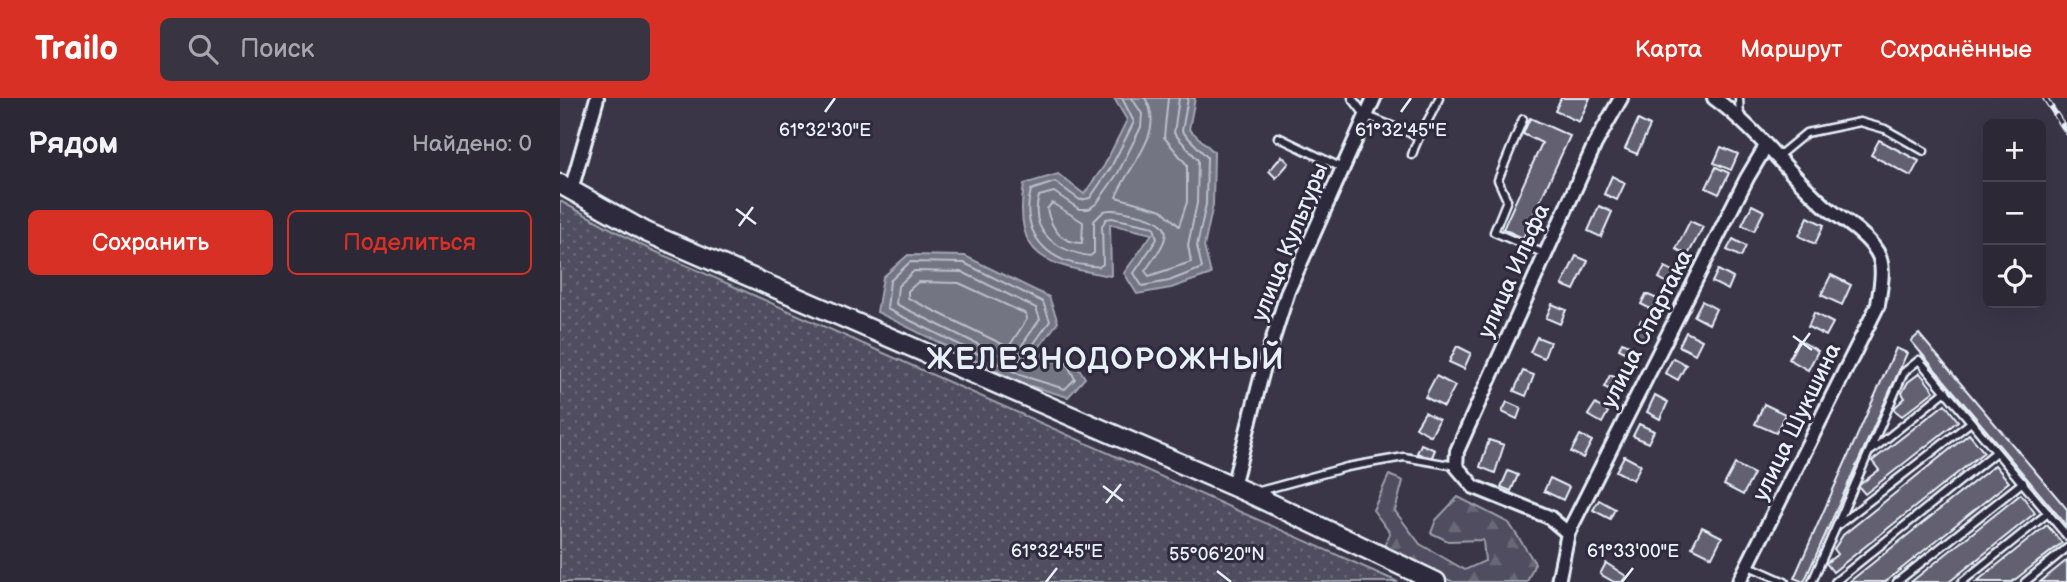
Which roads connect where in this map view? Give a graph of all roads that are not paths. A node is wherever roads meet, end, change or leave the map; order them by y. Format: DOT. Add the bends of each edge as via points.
graph roads {
  1 [pos="597,98"];
  2 [pos="1352,98"];
  3 [pos="1374,98"];
  4 [pos="1439,98"];
  5 [pos="1621,98"];
  6 [pos="1714,98"];
  7 [pos="1739,98"];
  8 [pos="1366,115"];
  9 [pos="1740,117"];
  10 [pos="1523,119"];
  11 [pos="1417,136"];
  12 [pos="1278,137"];
  13 [pos="1766,146"];
  14 [pos="1924,151"];
  15 [pos="1412,155"];
  16 [pos="1777,157"];
  17 [pos="1343,168"];
  18 [pos="565,187"];
  19 [pos="1545,254"];
  20 [pos="1946,391"];
  21 [pos="1971,422"];
  22 [pos="1996,452"];
  23 [pos="1868,454"];
  24 [pos="1456,466"];
  25 [pos="2022,482"];
  26 [pos="1233,486"];
  27 [pos="1251,494"];
  28 [pos="2048,513"];
  29 [pos="1834,528"];
  30 [pos="1568,533"];
  31 [pos="2067,536"];
  32 [pos="2067,548"];
  33 [pos="1749,566"];
  34 [pos="1436,582"];
  35 [pos="1558,582"];
  36 [pos="1739,582"];
  37 [pos="1785,582"];
  38 [pos="1812,582"];
  39 [pos="1835,582"];
  40 [pos="1897,582"];
  41 [pos="1962,582"];
  42 [pos="2025,582"];
  1 -- 18 [label="street"];
  2 -- 8 [label="lane"];
  3 -- 8 [label="street, улица Культуры"];
  4 -- 11 [label="lane"];
  5 -- 19 [label="street, улица Ильфа"];
  6 -- 9 [label="street"];
  7 -- 9 [label="lane"];
  8 -- 11 [label="lane"];
  8 -- 17 [label="street, улица Культуры"];
  9 -- 13 [label="street"];
  10 -- 19 [label="lane" via="1498,180 1507,200 1493,233"];
  11 -- 15 [label="lane"];
  12 -- 17 [label="lane"];
  13 -- 16 [label="street"];
  13 -- 30 [label="street, улица Спартака" via="1746,177"];
  14 -- 16 [label="lane" via="1885,129 1860,122 1806,133"];
  16 -- 33 [label="street, улица Шукшина" via="1878,253 1882,277 1878,304"];
  17 -- 26 [label="street, улица Культуры" via="1289,291"];
  18 -- 26 [label="street" via="646,232"];
  19 -- 24 [label="street, улица Ильфа" via="1461,440"];
  20 -- 21 [label="lane"];
  20 -- 23 [label="lane"];
  20 -- 23 [label="lane" via="1919,360 1904,372"];
  21 -- 22 [label="lane"];
  21 -- 29 [label="lane"];
  22 -- 25 [label="lane"];
  22 -- 39 [label="lane"];
  23 -- 29 [label="lane"];
  24 -- 27 [label="lane" via="1404,457 1347,467"];
  24 -- 30 [label="street" via="1474,487 1549,517"];
  25 -- 28 [label="lane"];
  25 -- 40 [label="lane"];
  26 -- 27 [label="street"];
  27 -- 34 [label="street"];
  28 -- 31 [label="lane"];
  28 -- 41 [label="lane"];
  29 -- 38 [label="lane"];
  30 -- 35 [label="street, улица Спартака"];
  32 -- 42 [label="lane"];
  33 -- 36 [label="street, улица Шукшина"];
  33 -- 37 [label="lane"];
}
